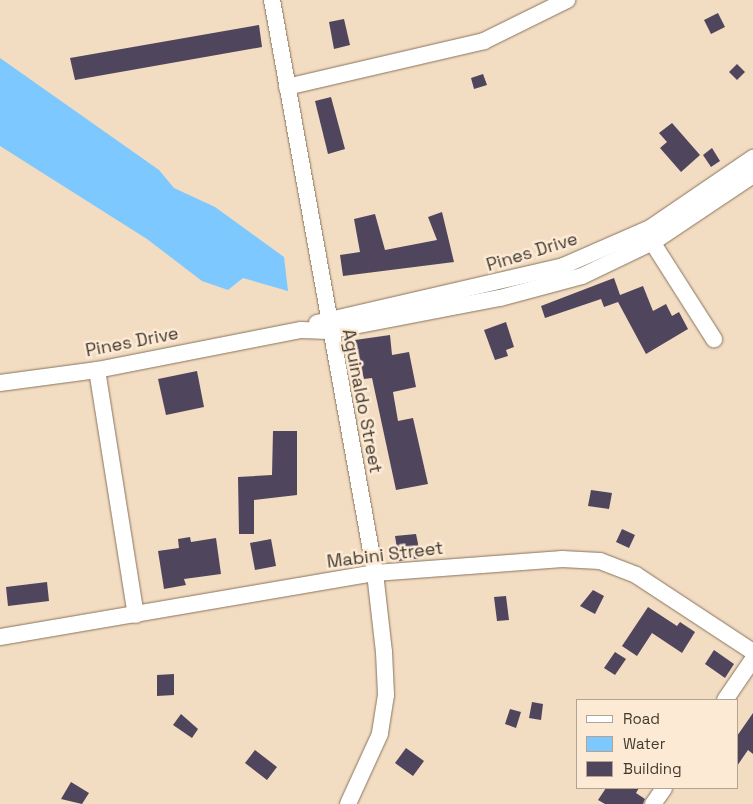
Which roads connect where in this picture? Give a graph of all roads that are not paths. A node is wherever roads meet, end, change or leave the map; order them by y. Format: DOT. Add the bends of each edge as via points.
graph roads {
  1 [pos="272,0"];
  2 [pos="566,0"];
  3 [pos="287,87"];
  4 [pos="753,158"];
  5 [pos="753,175"];
  6 [pos="649,236"];
  7 [pos="327,325"];
  8 [pos="714,339"];
  9 [pos="97,370"];
  10 [pos="0,383"];
  11 [pos="374,573"];
  12 [pos="136,615"];
  13 [pos="0,637"];
  14 [pos="753,652"];
  15 [pos="753,659"];
  16 [pos="725,699"];
  17 [pos="663,789"];
  18 [pos="348,804"];
  19 [pos="652,804"];
  1 -- 3 [label="street, Aguinaldo Street"];
  2 -- 3 [label="street" via="484,41"];
  3 -- 7 [label="street, Aguinaldo Street"];
  4 -- 6 [label="street, Pines Drive"];
  5 -- 6 [label="street, Pines Drive"];
  6 -- 7 [label="street, Pines Drive" via="582,276 500,298"];
  6 -- 8 [label="street"];
  7 -- 9 [label="street, Pines Drive"];
  7 -- 11 [label="street, Aguinaldo Street"];
  9 -- 10 [label="street, Pines Drive"];
  9 -- 12 [label="street"];
  11 -- 12 [label="street, Mabini Street"];
  11 -- 14 [label="street, Mabini Street" via="562,559 600,561 636,575"];
  11 -- 18 [label="street, Aguinaldo Street" via="386,695 380,734"];
  12 -- 13 [label="street, Mabini Street"];
  15 -- 16 [label="street"];
  17 -- 19 [label="street"];
}
